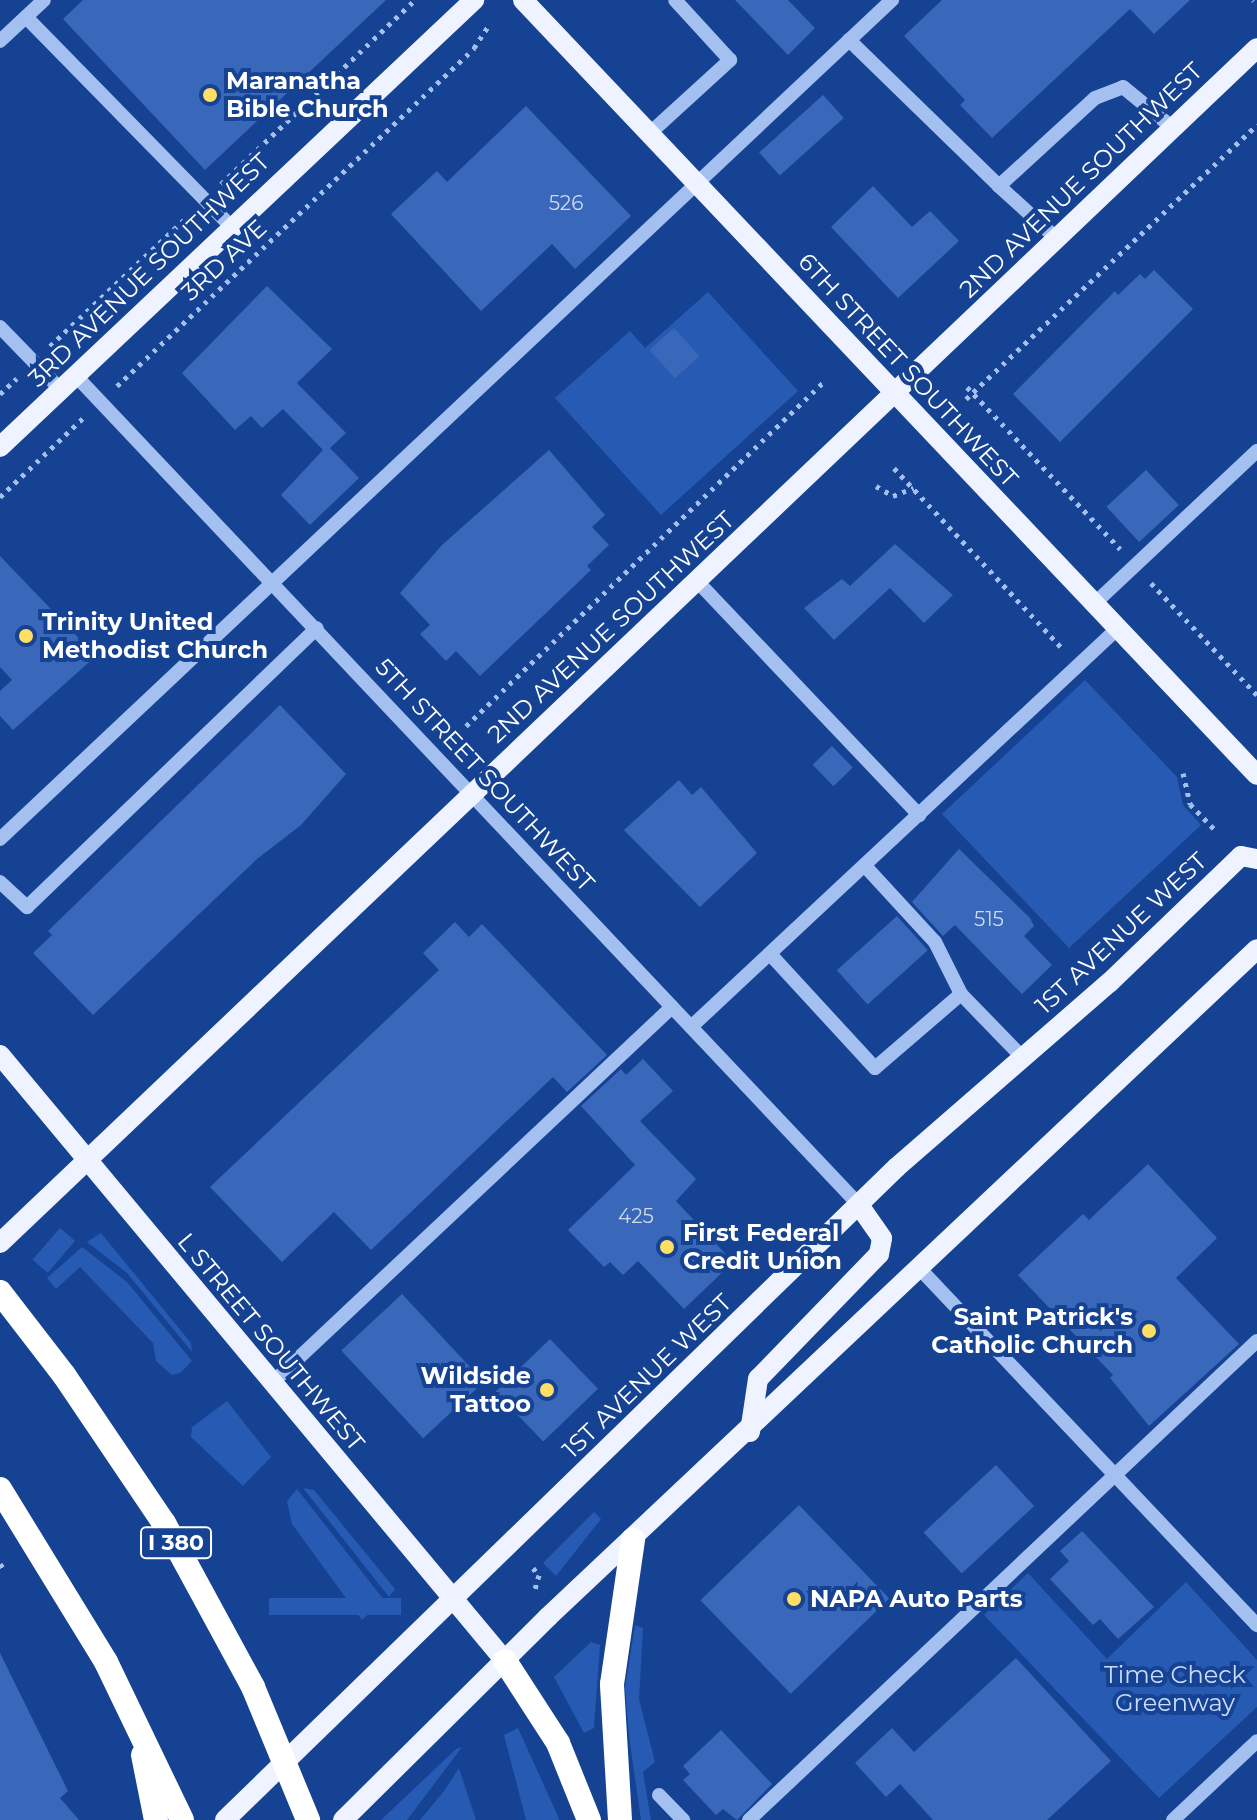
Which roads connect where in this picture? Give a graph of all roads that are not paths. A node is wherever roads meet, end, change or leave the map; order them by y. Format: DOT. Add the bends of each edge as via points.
graph roads {
  1 [pos="44,0"];
  2 [pos="474,0"];
  3 [pos="523,0"];
  4 [pos="675,0"];
  5 [pos="892,0"];
  6 [pos="26,17"];
  7 [pos="849,40"];
  8 [pos="0,41"];
  9 [pos="1257,48"];
  10 [pos="1173,128"];
  11 [pos="649,134"];
  12 [pos="696,183"];
  13 [pos="999,186"];
  14 [pos="232,227"];
  15 [pos="1057,239"];
  16 [pos="0,327"];
  17 [pos="68,383"];
  18 [pos="894,394"];
  19 [pos="0,447"];
  20 [pos="1257,451"];
  21 [pos="697,581"];
  22 [pos="274,583"];
  23 [pos="1094,604"];
  24 [pos="317,628"];
  25 [pos="1118,628"];
  26 [pos="1257,775"];
  27 [pos="473,794"];
  28 [pos="919,815"];
  29 [pos="0,839"];
  30 [pos="1257,859"];
  31 [pos="865,866"];
  32 [pos="0,882"];
  33 [pos="1257,949"];
  34 [pos="770,954"];
  35 [pos="961,994"];
  36 [pos="672,1007"];
  37 [pos="691,1027"];
  38 [pos="0,1055"];
  39 [pos="1023,1058"];
  40 [pos="87,1161"];
  41 [pos="860,1206"];
  42 [pos="0,1243"];
  43 [pos="921,1270"];
  44 [pos="0,1292"];
  45 [pos="1257,1341"];
  46 [pos="272,1383"];
  47 [pos="750,1432"];
  48 [pos="1114,1473"];
  49 [pos="0,1489"];
  50 [pos="633,1540"];
  51 [pos="454,1599"];
  52 [pos="1257,1625"];
  53 [pos="505,1661"];
  54 [pos="137,1725"];
  55 [pos="1257,1741"];
  56 [pos="659,1795"];
  57 [pos="156,1820"];
  58 [pos="182,1820"];
  59 [pos="225,1820"];
  60 [pos="308,1820"];
  61 [pos="343,1820"];
  62 [pos="589,1820"];
  63 [pos="620,1820"];
  64 [pos="683,1820"];
  65 [pos="749,1820"];
  66 [pos="1173,1820"];
  1 -- 6 [label="street"];
  2 -- 14 [label="main road, 3RD AVENUE SOUTHWEST"];
  3 -- 11 [label="main road, 6TH STREET SOUTHWEST"];
  4 -- 11 [label="street" via="730,60"];
  5 -- 7 [label="street"];
  6 -- 8 [label="street"];
  6 -- 14 [label="street"];
  7 -- 12 [label="street"];
  7 -- 13 [label="street"];
  9 -- 10 [label="main road, 2ND AVENUE SOUTHWEST"];
  10 -- 13 [label="street" via="1123,87 1095,98"];
  10 -- 15 [label="main road, 2ND AVENUE SOUTHWEST"];
  11 -- 12 [label="main road, 6TH STREET SOUTHWEST"];
  12 -- 18 [label="main road, 6TH STREET SOUTHWEST"];
  12 -- 22 [label="street"];
  13 -- 15 [label="street"];
  14 -- 17 [label="main road, 3RD AVENUE SOUTHWEST"];
  15 -- 18 [label="main road, 2ND AVENUE SOUTHWEST"];
  16 -- 17 [label="street, 5TH STREET SOUTHWEST"];
  17 -- 19 [label="main road, 3RD AVENUE SOUTHWEST"];
  17 -- 22 [label="street, 5TH STREET SOUTHWEST" via="100,402"];
  18 -- 21 [label="main road, 2ND AVENUE SOUTHWEST"];
  18 -- 23 [label="main road, 6TH STREET SOUTHWEST"];
  20 -- 23 [label="street"];
  21 -- 27 [label="main road, 2ND AVENUE SOUTHWEST"];
  21 -- 28 [label="street"];
  22 -- 24 [label="street, 5TH STREET SOUTHWEST"];
  22 -- 29 [label="street"];
  23 -- 25 [label="main road, 6TH STREET SOUTHWEST"];
  24 -- 27 [label="street, 5TH STREET SOUTHWEST"];
  24 -- 32 [label="street" via="27,907"];
  25 -- 26 [label="main road, 6TH STREET SOUTHWEST"];
  25 -- 28 [label="street"];
  27 -- 36 [label="street, 5TH STREET SOUTHWEST"];
  27 -- 40 [label="main road, 2ND AVENUE SOUTHWEST"];
  28 -- 31 [label="street"];
  30 -- 39 [label="main road, 1ST AVENUE WEST" via="1241,856"];
  31 -- 34 [label="street"];
  31 -- 35 [label="street" via="935,942"];
  33 -- 43 [label="main road"];
  34 -- 35 [label="street" via="875,1068"];
  34 -- 37 [label="street"];
  35 -- 39 [label="street"];
  36 -- 37 [label="street, 5TH STREET SOUTHWEST"];
  36 -- 46 [label="street"];
  37 -- 41 [label="street, 5TH STREET SOUTHWEST"];
  38 -- 40 [label="main road, L STREET SOUTHWEST"];
  39 -- 41 [label="main road, 1ST AVENUE WEST"];
  40 -- 42 [label="main road, 2ND AVENUE SOUTHWEST"];
  40 -- 46 [label="main road, L STREET SOUTHWEST"];
  41 -- 47 [label="main road" via="882,1238 879,1254 758,1379"];
  41 -- 51 [label="main road, 1ST AVENUE WEST"];
  43 -- 47 [label="main road"];
  43 -- 48 [label="street"];
  44 -- 60 [label="highway, I 380, bridge" via="164,1523 253,1687"];
  45 -- 48 [label="street"];
  46 -- 51 [label="main road, L STREET SOUTHWEST"];
  47 -- 50 [label="main road"];
  48 -- 52 [label="street"];
  48 -- 65 [label="street"];
  49 -- 54 [label="highway" via="60,1580"];
  50 -- 53 [label="main road"];
  50 -- 63 [label="highway" via="612,1684"];
  51 -- 53 [label="main road, L STREET SOUTHWEST"];
  51 -- 59 [label="main road, 1ST AVENUE WEST"];
  53 -- 61 [label="main road"];
  53 -- 62 [label="highway" via="558,1743"];
  54 -- 57 [label="highway"];
  54 -- 58 [label="highway"];
  55 -- 66 [label="street"];
  56 -- 64 [label="street"];
}
